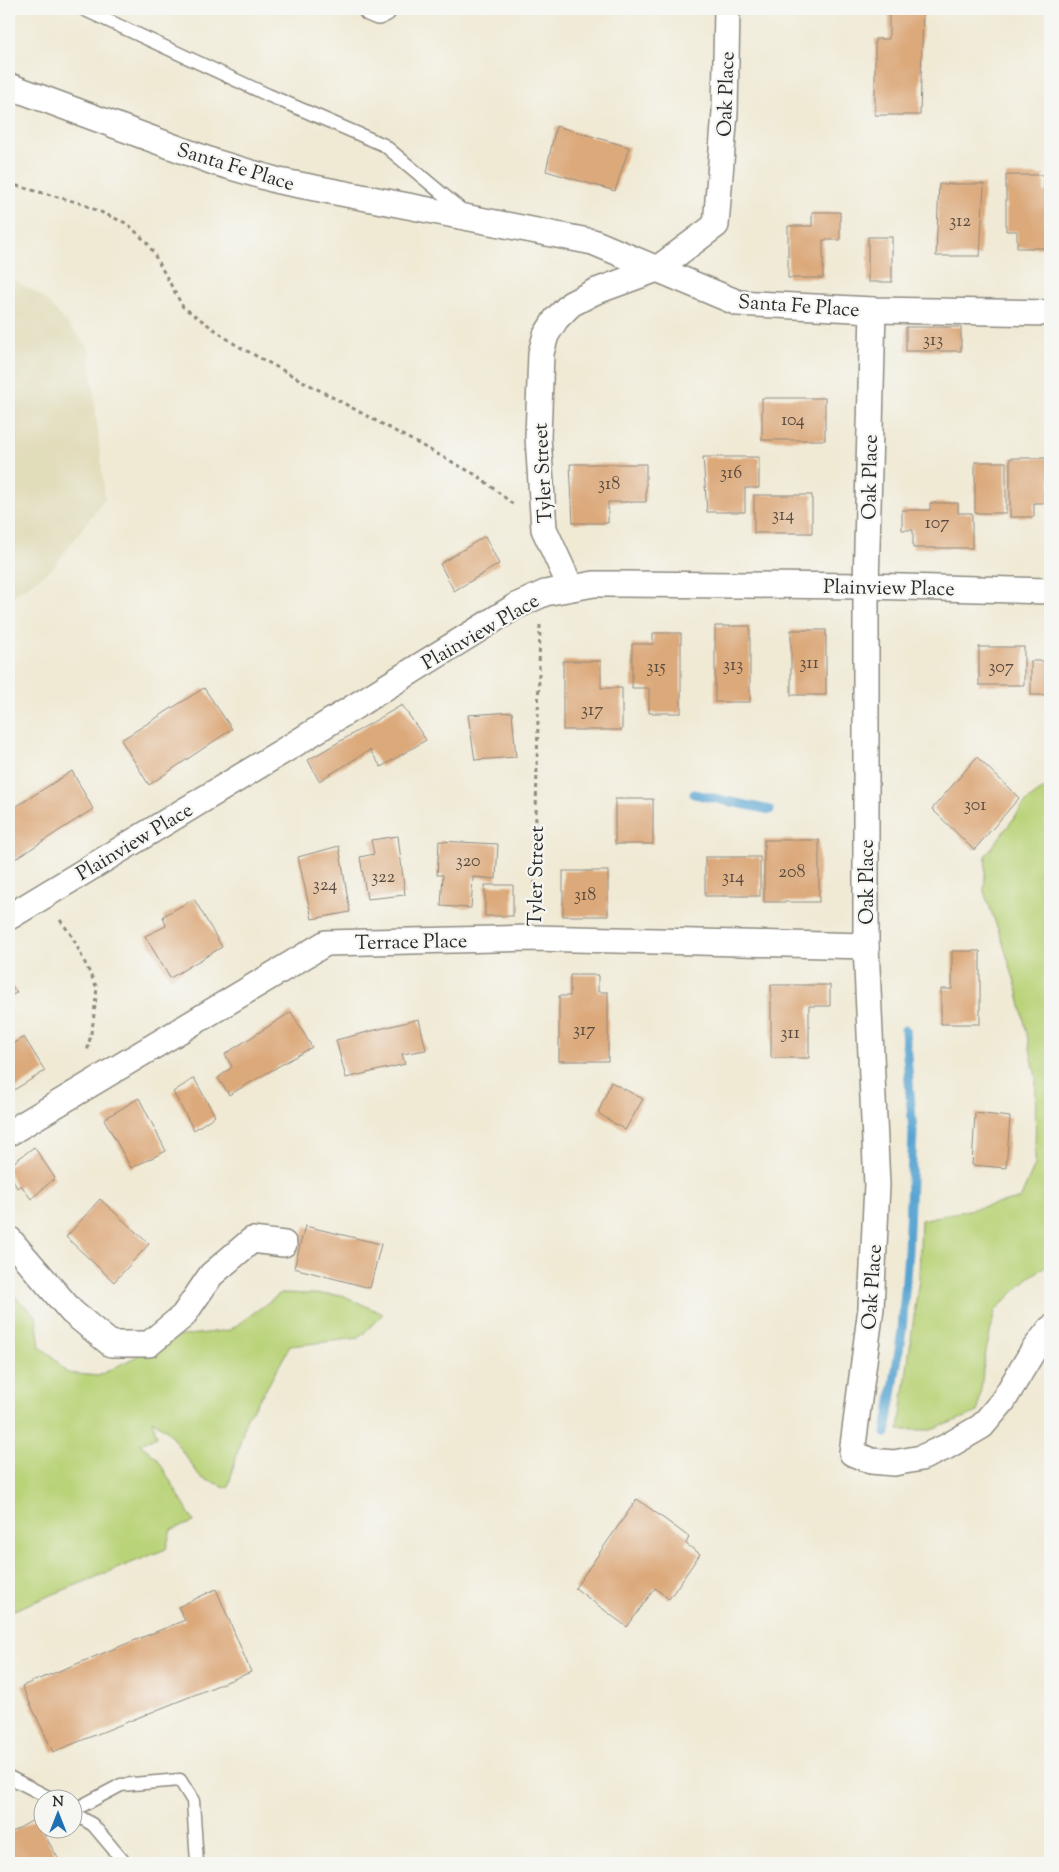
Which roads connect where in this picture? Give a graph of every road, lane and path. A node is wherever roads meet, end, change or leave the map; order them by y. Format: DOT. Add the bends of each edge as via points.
graph roads {
  1 [pos="83,9"];
  2 [pos="371,9"];
  3 [pos="384,9"];
  4 [pos="728,9"];
  5 [pos="9,86"];
  6 [pos="9,182"];
  7 [pos="472,219"];
  8 [pos="658,269"];
  9 [pos="873,310"];
  10 [pos="1050,313"];
  11 [pos="544,530"];
  12 [pos="866,586"];
  13 [pos="571,588"];
  14 [pos="1050,591"];
  15 [pos="42,897"];
  16 [pos="9,918"];
  17 [pos="533,938"];
  18 [pos="866,946"];
  19 [pos="80,1091"];
  20 [pos="9,1133"];
  21 [pos="9,1239"];
  22 [pos="284,1244"];
  23 [pos="1050,1329"];
  24 [pos="9,1777"];
  25 [pos="34,1790"];
  26 [pos="82,1806"];
  27 [pos="82,1819"];
  28 [pos="126,1863"];
  29 [pos="197,1863"];
  1 -- 7 [label="lane, Santa Fe Place" via="384,145"];
  2 -- 3 [label="street" via="378,12"];
  4 -- 8 [label="street, Oak Place" via="725,112 716,225"];
  5 -- 7 [label="street, Santa Fe Place" via="214,162 279,182"];
  6 -- 11 [label="path" via="80,203 128,224 149,245 184,307 236,345 478,476"];
  7 -- 8 [label="street, Santa Fe Place" via="593,242"];
  8 -- 9 [label="street, Santa Fe Place" via="738,303"];
  8 -- 11 [label="street, Tyler Street" via="594,292 572,304 556,319 546,335 541,353 538,436"];
  9 -- 10 [label="street, Santa Fe Place"];
  9 -- 12 [label="street, Oak Place"];
  11 -- 13 [label="street, Tyler Street"];
  12 -- 13 [label="street, Plainview Place" via="594,584"];
  12 -- 14 [label="street, Plainview Place"];
  12 -- 18 [label="street, Oak Place"];
  13 -- 15 [label="street, Plainview Place" via="545,594 496,618"];
  13 -- 17 [label="path, Tyler Street" via="540,626"];
  15 -- 16 [label="street, Plainview Place"];
  15 -- 19 [label="path" via="72,936 97,988"];
  17 -- 18 [label="street, Terrace Place"];
  17 -- 19 [label="street, Terrace Place" via="326,943"];
  18 -- 23 [label="street, Oak Place" via="877,1185 871,1308 852,1453 871,1462 894,1463 921,1458 982,1426 1004,1401 1032,1351"];
  19 -- 20 [label="street, Terrace Place"];
  21 -- 22 [label="street" via="72,1312 111,1344 149,1344 184,1316 211,1274 252,1240"];
  24 -- 25 [label="lane"];
  26 -- 29 [label="lane" via="121,1785 180,1780 193,1801"];
  27 -- 28 [label="lane" via="93,1826"];
}
